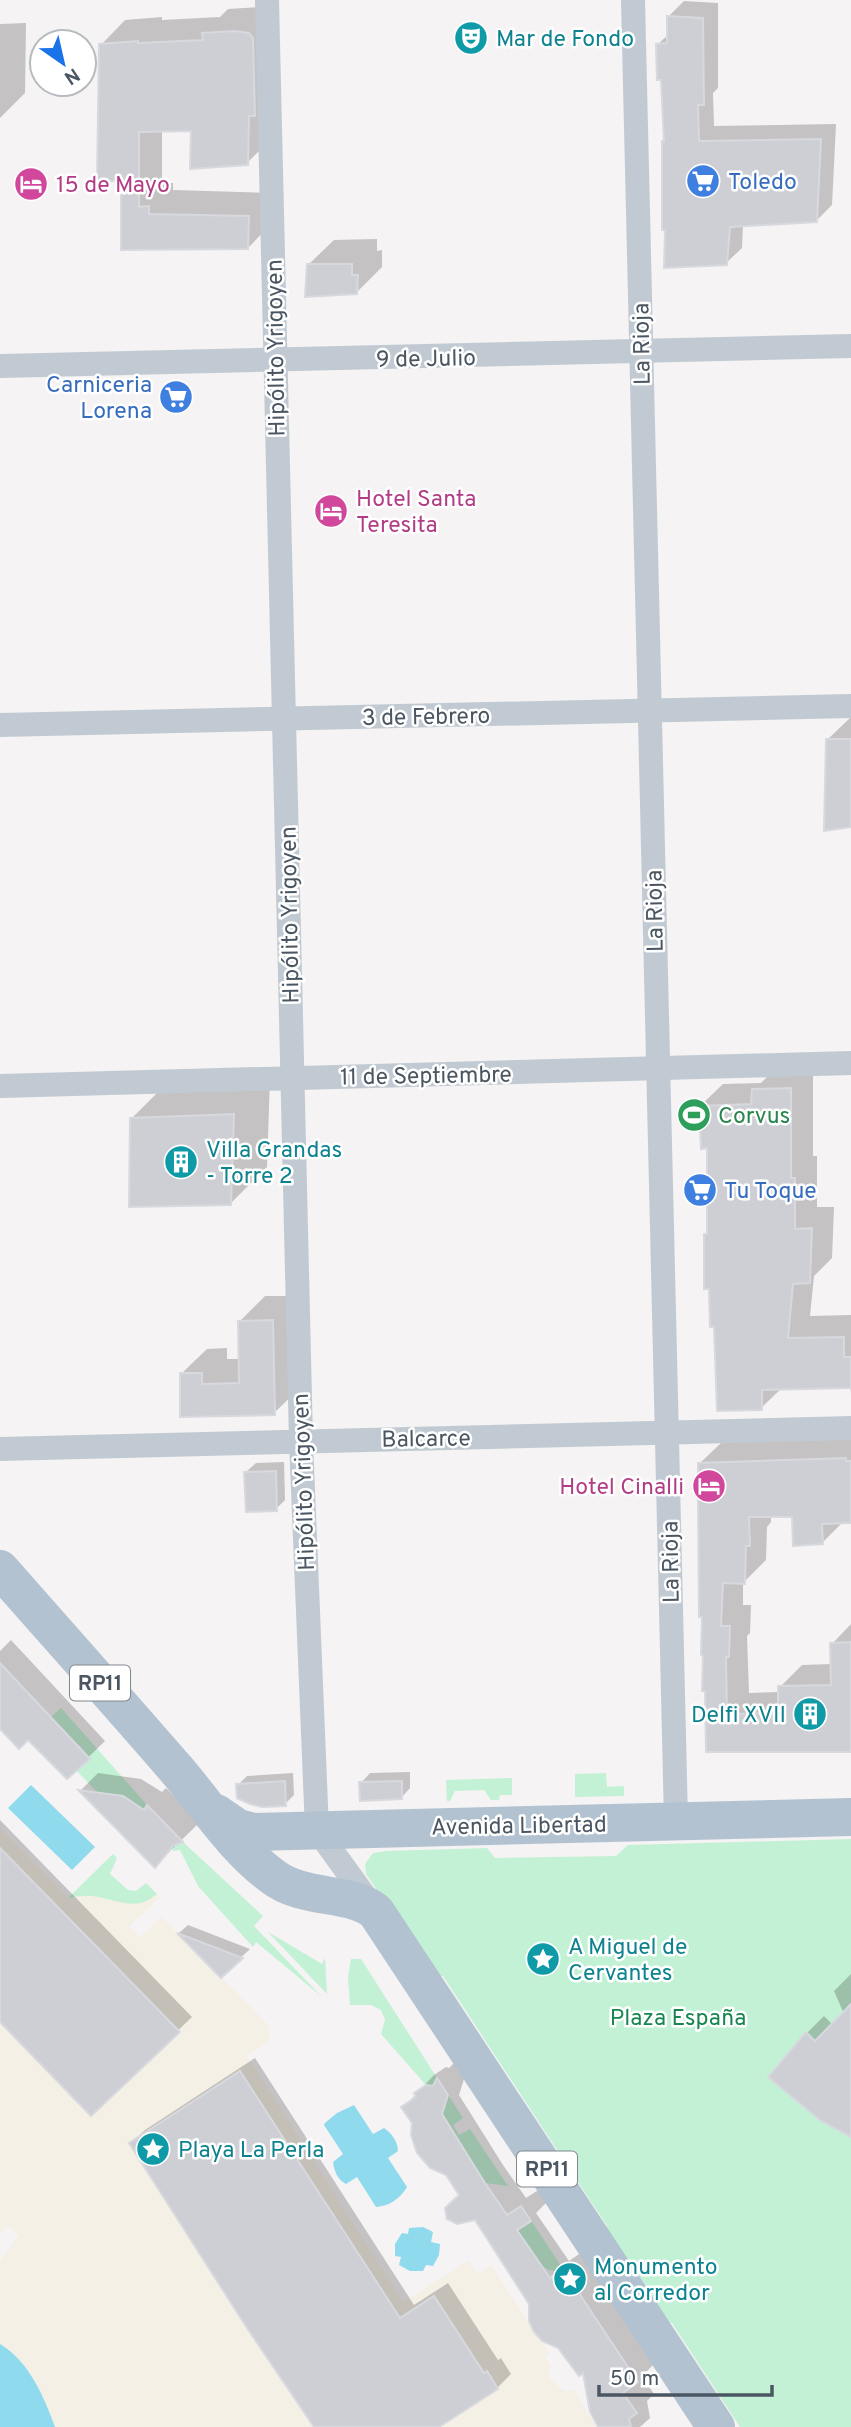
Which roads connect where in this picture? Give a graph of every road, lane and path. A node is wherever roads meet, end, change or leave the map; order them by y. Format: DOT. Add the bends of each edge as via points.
graph roads {
  1 [pos="267,0"];
  2 [pos="633,0"];
  3 [pos="851,346"];
  4 [pos="641,353"];
  5 [pos="276,361"];
  6 [pos="0,366"];
  7 [pos="851,706"];
  8 [pos="650,710"];
  9 [pos="284,719"];
  10 [pos="0,725"];
  11 [pos="851,1063"];
  12 [pos="658,1069"];
  13 [pos="292,1078"];
  14 [pos="0,1086"];
  15 [pos="851,1428"];
  16 [pos="666,1433"];
  17 [pos="301,1441"];
  18 [pos="0,1449"];
  19 [pos="0,1569"];
  20 [pos="199,1797"];
  21 [pos="851,1817"];
  22 [pos="676,1821"];
  23 [pos="317,1830"];
  24 [pos="376,1912"];
  25 [pos="716,2427"];
  1 -- 5 [label="street, Hipólito Yrigoyen"];
  2 -- 4 [label="street, La Rioja"];
  3 -- 4 [label="street, 9 de Julio"];
  4 -- 5 [label="street, 9 de Julio"];
  4 -- 8 [label="street, La Rioja"];
  5 -- 6 [label="street, 9 de Julio"];
  5 -- 9 [label="street, Hipólito Yrigoyen"];
  7 -- 8 [label="street, 3 de Febrero"];
  8 -- 9 [label="street, 3 de Febrero"];
  8 -- 12 [label="street, La Rioja"];
  9 -- 10 [label="street, 3 de Febrero"];
  9 -- 13 [label="street, Hipólito Yrigoyen"];
  11 -- 12 [label="street, 11 de Septiembre"];
  12 -- 13 [label="street, 11 de Septiembre"];
  12 -- 16 [label="street, La Rioja"];
  13 -- 14 [label="street, 11 de Septiembre"];
  13 -- 17 [label="street, Hipólito Yrigoyen"];
  15 -- 16 [label="street, Balcarce"];
  16 -- 17 [label="street, Balcarce"];
  16 -- 22 [label="street, La Rioja"];
  17 -- 18 [label="street, Balcarce"];
  17 -- 23 [label="street, Hipólito Yrigoyen"];
  19 -- 20 [label="main road, RP11"];
  20 -- 23 [label="main road, Avenida Libertad / RP11" via="238,1828 254,1832"];
  20 -- 24 [label="main road, RP11" via="274,1878 306,1893 363,1903"];
  21 -- 22 [label="main road, Avenida Libertad / RP11"];
  22 -- 23 [label="main road, Avenida Libertad / RP11"];
  23 -- 24 [label="street"];
  24 -- 25 [label="main road, RP11"];
}
